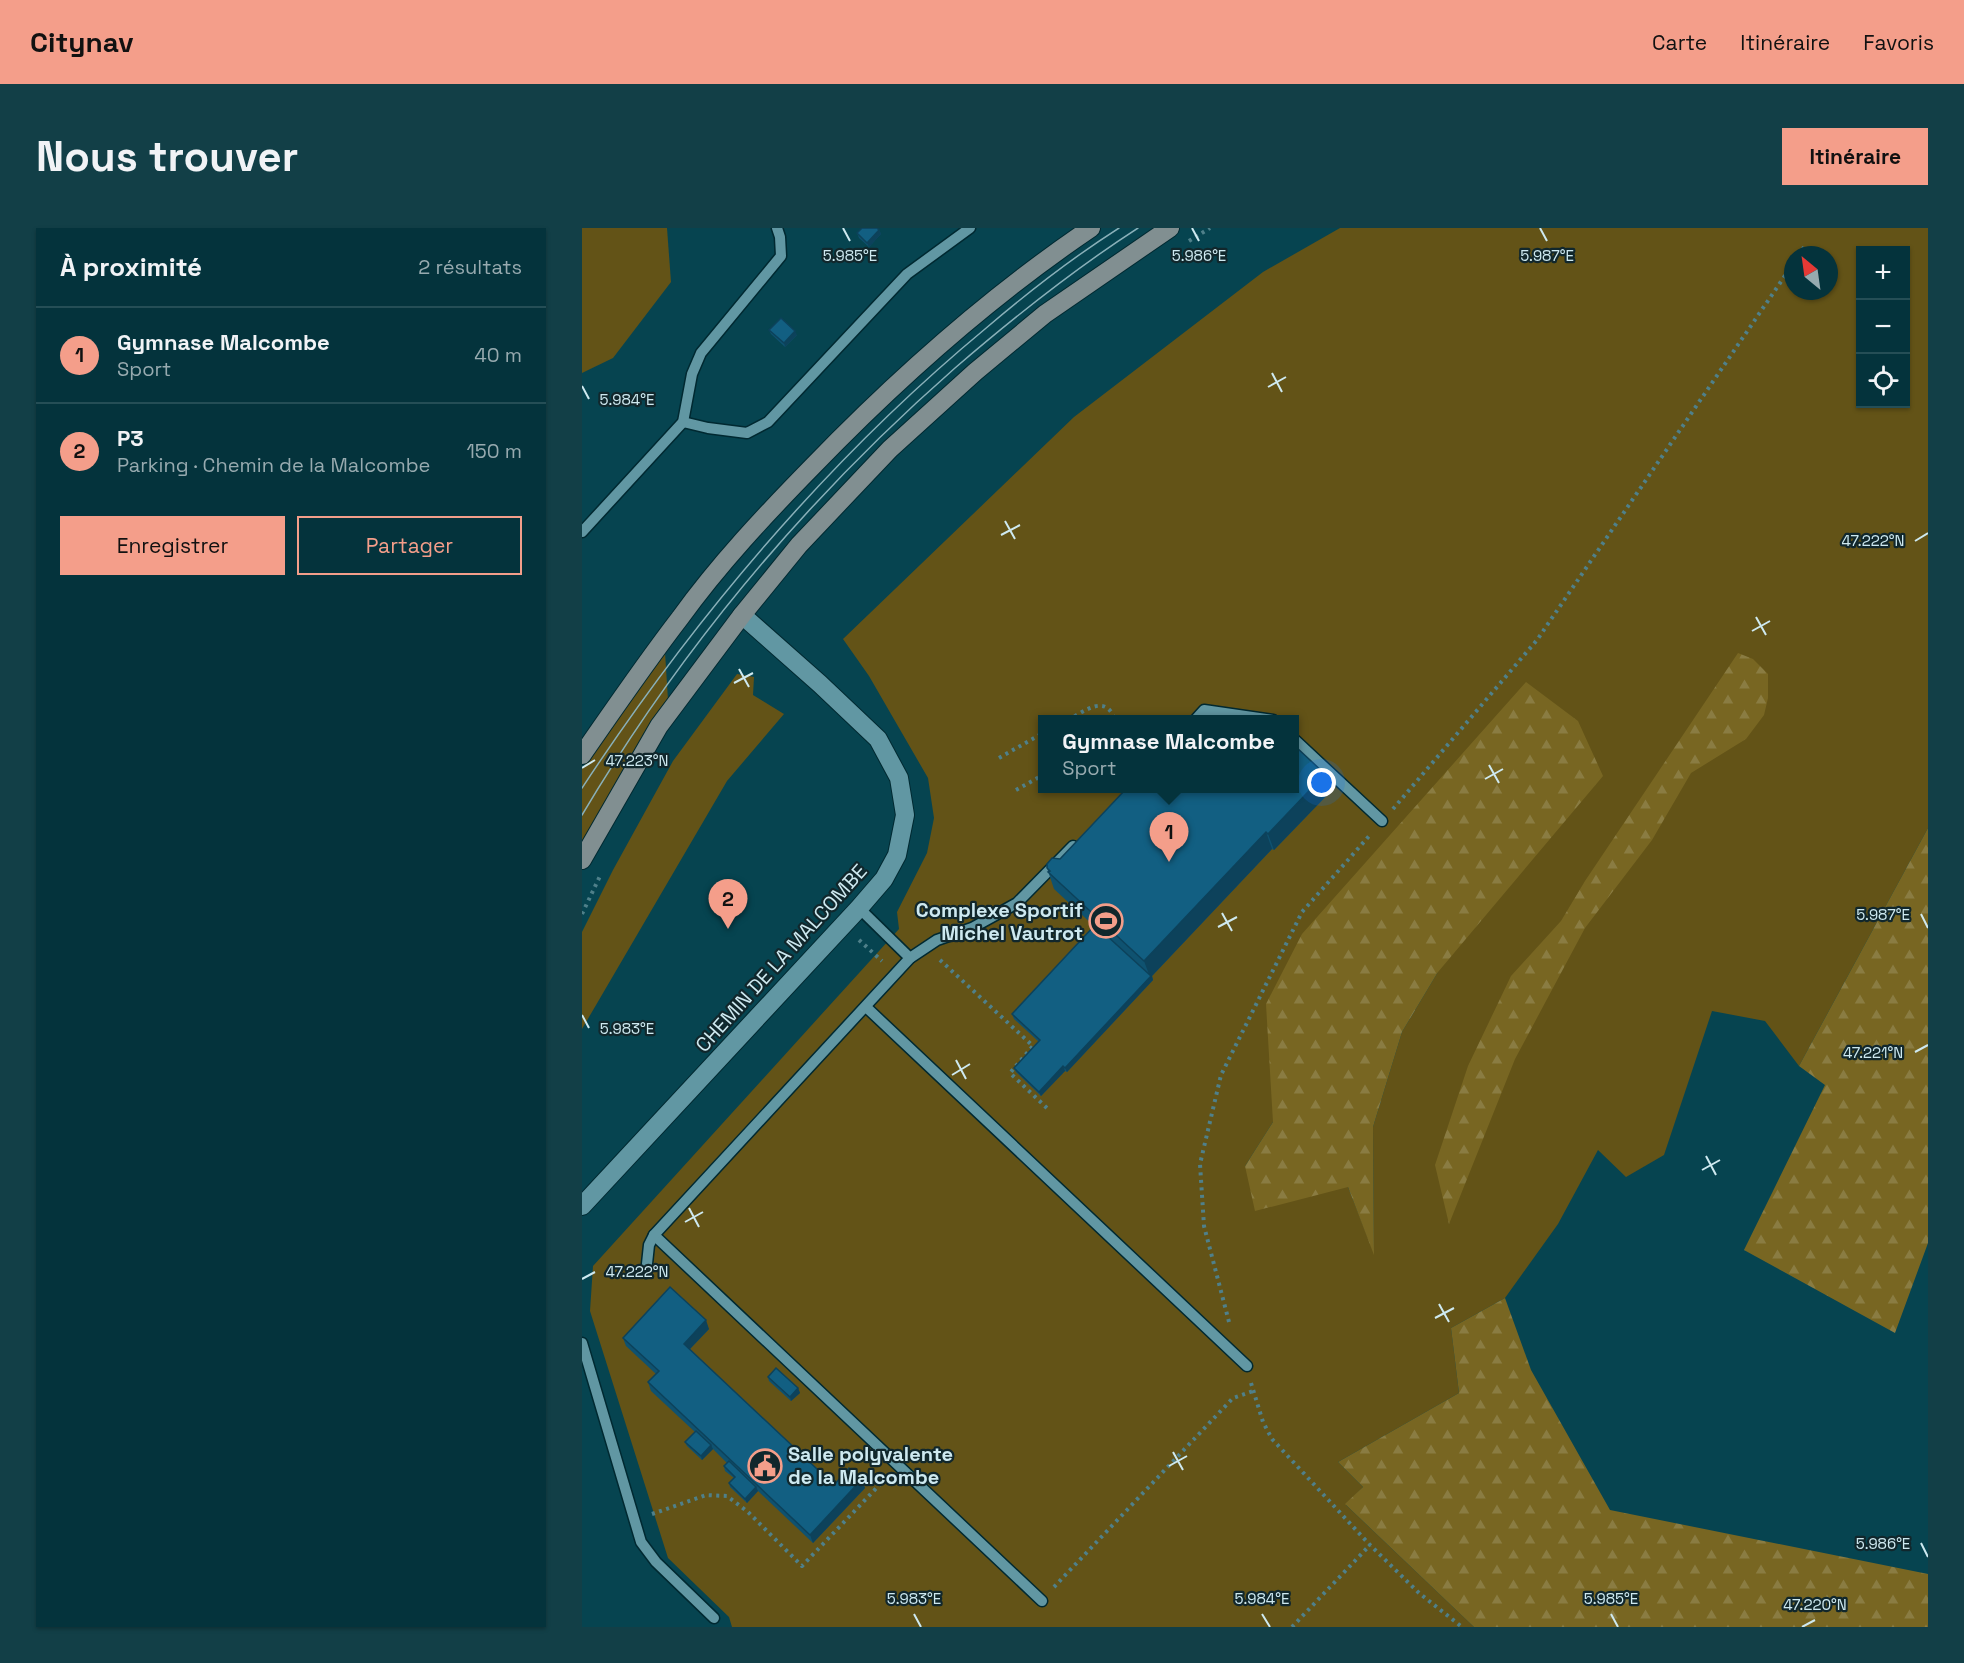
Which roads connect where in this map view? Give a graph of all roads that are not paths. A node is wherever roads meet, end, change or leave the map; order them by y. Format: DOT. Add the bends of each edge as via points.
graph roads {
  1 [pos="777,228"];
  2 [pos="970,228"];
  3 [pos="1091,228"];
  4 [pos="1170,228"];
  5 [pos="683,422"];
  6 [pos="582,532"];
  7 [pos="742,615"];
  8 [pos="1200,715"];
  9 [pos="1238,715"];
  10 [pos="1299,744"];
  11 [pos="582,754"];
  12 [pos="1382,821"];
  13 [pos="1081,837"];
  14 [pos="582,860"];
  15 [pos="859,908"];
  16 [pos="910,958"];
  17 [pos="866,1007"];
  18 [pos="582,1206"];
  19 [pos="654,1235"];
  20 [pos="646,1273"];
  21 [pos="582,1343"];
  22 [pos="1247,1366"];
  23 [pos="1042,1601"];
  24 [pos="714,1618"];
  1 -- 5 [label="lane" via="781,256 701,353"];
  2 -- 5 [label="lane" via="908,274 768,422 747,433"];
  3 -- 11 [label="main road" via="991,302 853,424 766,514 681,616"];
  4 -- 7 [label="main road" via="1045,314 975,372 890,449 799,545"];
  5 -- 6 [label="lane"];
  7 -- 14 [label="main road" via="659,726"];
  7 -- 15 [label="street, CHEMIN DE LA MALCOMBE" via="878,739 899,778 905,815 897,855 884,879"];
  8 -- 9 [label="lane" via="1204,710"];
  10 -- 12 [label="lane"];
  13 -- 16 [label="lane" via="1017,903 972,928 937,940"];
  15 -- 16 [label="lane"];
  15 -- 18 [label="street, CHEMIN DE LA MALCOMBE"];
  16 -- 17 [label="lane"];
  17 -- 19 [label="lane"];
  17 -- 22 [label="lane"];
  19 -- 20 [label="lane"];
  19 -- 23 [label="lane"];
  21 -- 24 [label="lane" via="641,1542 656,1562"];
}
